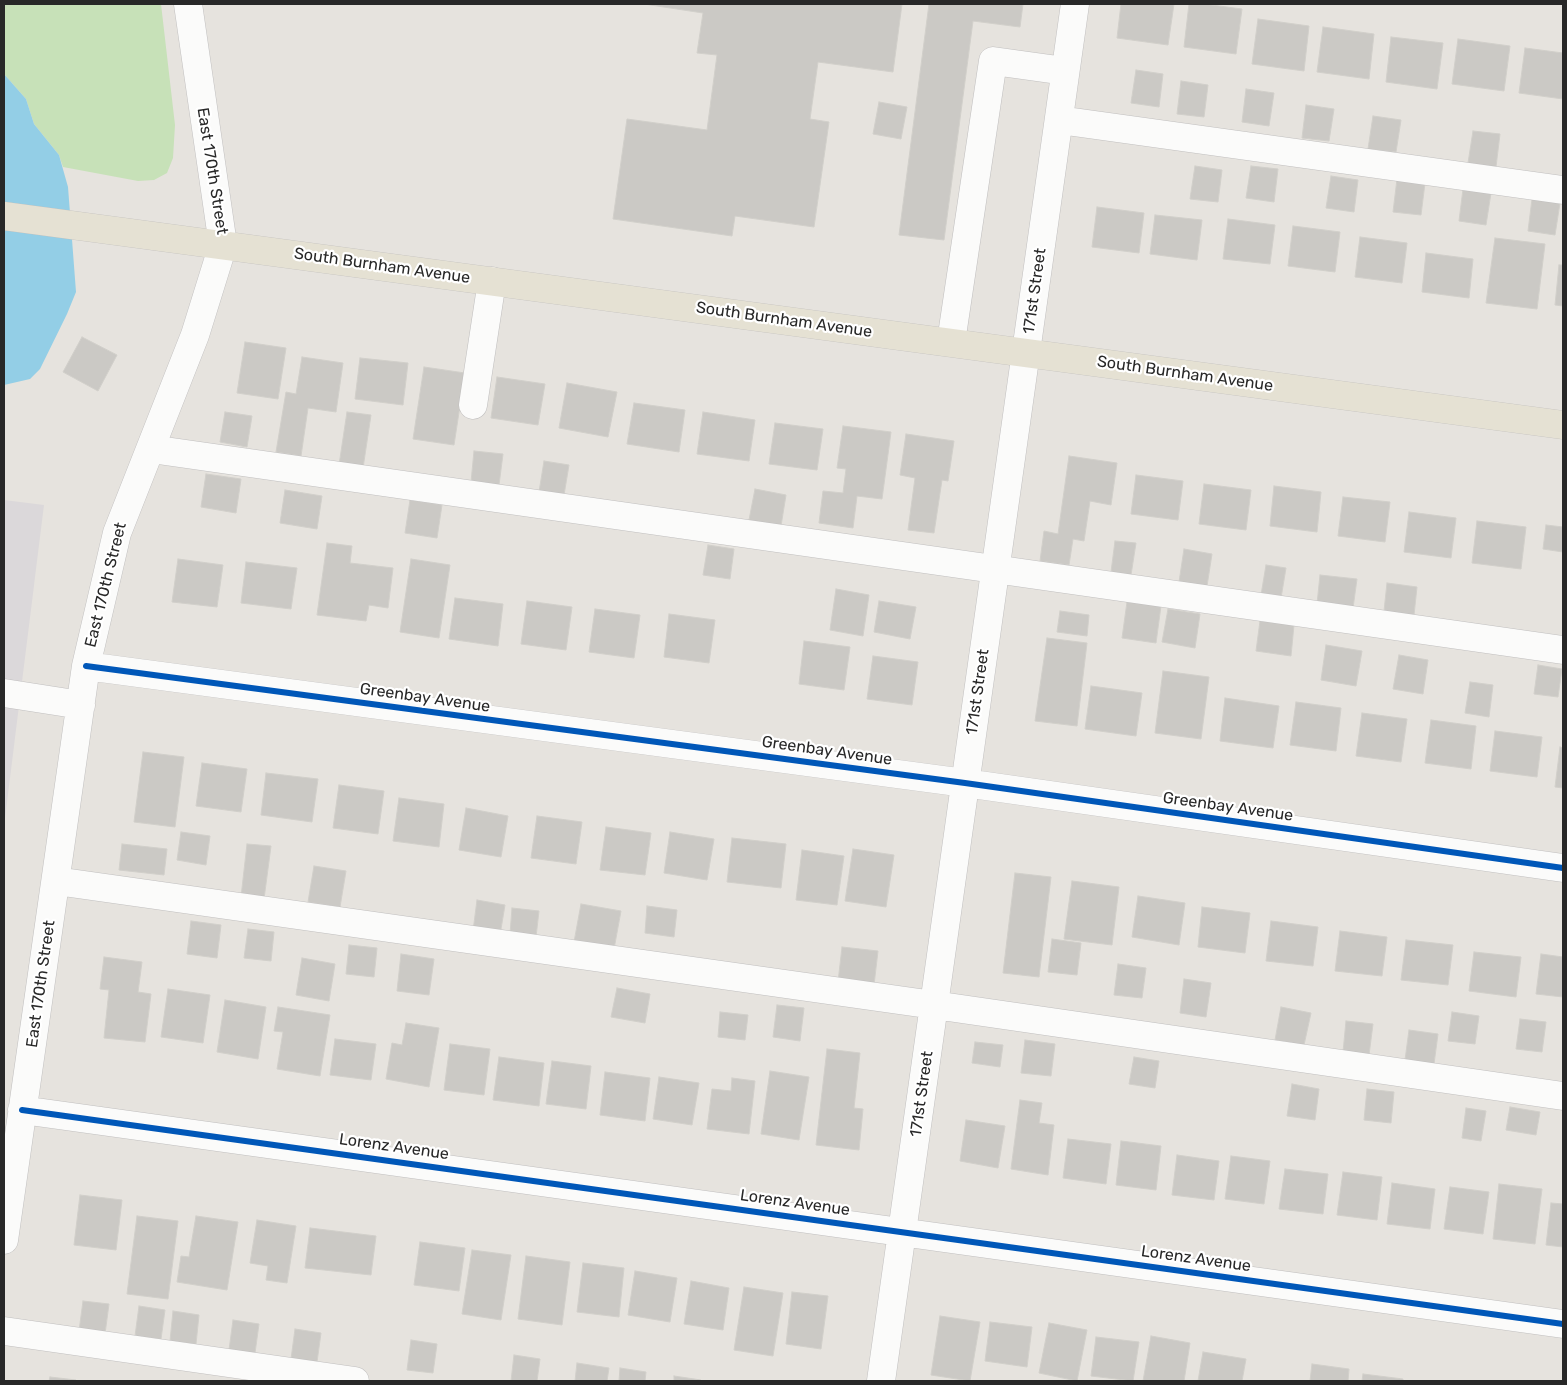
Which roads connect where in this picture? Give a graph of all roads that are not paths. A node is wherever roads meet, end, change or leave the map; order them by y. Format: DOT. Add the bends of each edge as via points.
graph roads {
  1 [pos="188,4"];
  2 [pos="1075,4"];
  3 [pos="1066,72"];
  4 [pos="1059,120"];
  5 [pos="1563,190"];
  6 [pos="4,216"];
  7 [pos="223,245"];
  8 [pos="492,281"];
  9 [pos="951,342"];
  10 [pos="1026,353"];
  11 [pos="473,405"];
  12 [pos="1563,425"];
  13 [pos="151,449"];
  14 [pos="996,569"];
  15 [pos="1563,650"];
  16 [pos="86,666"];
  17 [pos="4,694"];
  18 [pos="81,705"];
  19 [pos="965,783"];
  20 [pos="1563,868"];
  21 [pos="56,881"];
  22 [pos="934,1005"];
  23 [pos="1563,1096"];
  24 [pos="16,1115"];
  25 [pos="902,1232"];
  26 [pos="4,1240"];
  27 [pos="1563,1324"];
  28 [pos="4,1331"];
  29 [pos="355,1381"];
  30 [pos="881,1381"];
  1 -- 7 [label="street, East 170th Street"];
  2 -- 3 [label="street, 171st Street"];
  3 -- 4 [label="street, 171st Street"];
  3 -- 9 [label="street" via="993,61"];
  4 -- 5 [label="street"];
  4 -- 10 [label="street, 171st Street"];
  6 -- 7 [label="main road, South Burnham Avenue"];
  7 -- 8 [label="main road, South Burnham Avenue"];
  7 -- 13 [label="street, East 170th Street" via="196,335"];
  8 -- 9 [label="main road, South Burnham Avenue"];
  8 -- 11 [label="street"];
  9 -- 10 [label="main road, South Burnham Avenue"];
  10 -- 12 [label="main road, South Burnham Avenue"];
  10 -- 14 [label="street, 171st Street"];
  13 -- 14 [label="street"];
  13 -- 16 [label="street, East 170th Street" via="117,533"];
  14 -- 15 [label="street"];
  14 -- 19 [label="street, 171st Street"];
  16 -- 18 [label="street, East 170th Street"];
  16 -- 19 [label="street, Greenbay Avenue"];
  17 -- 18 [label="street"];
  18 -- 21 [label="street, East 170th Street"];
  19 -- 20 [label="street, Greenbay Avenue"];
  19 -- 22 [label="street, 171st Street"];
  21 -- 22 [label="street"];
  21 -- 24 [label="street, East 170th Street"];
  22 -- 23 [label="street"];
  22 -- 25 [label="street, 171st Street"];
  24 -- 25 [label="street, Lorenz Avenue"];
  24 -- 26 [label="street, East 170th Street"];
  25 -- 27 [label="street, Lorenz Avenue"];
  25 -- 30 [label="street, 171st Street"];
  28 -- 29 [label="street"];
}
